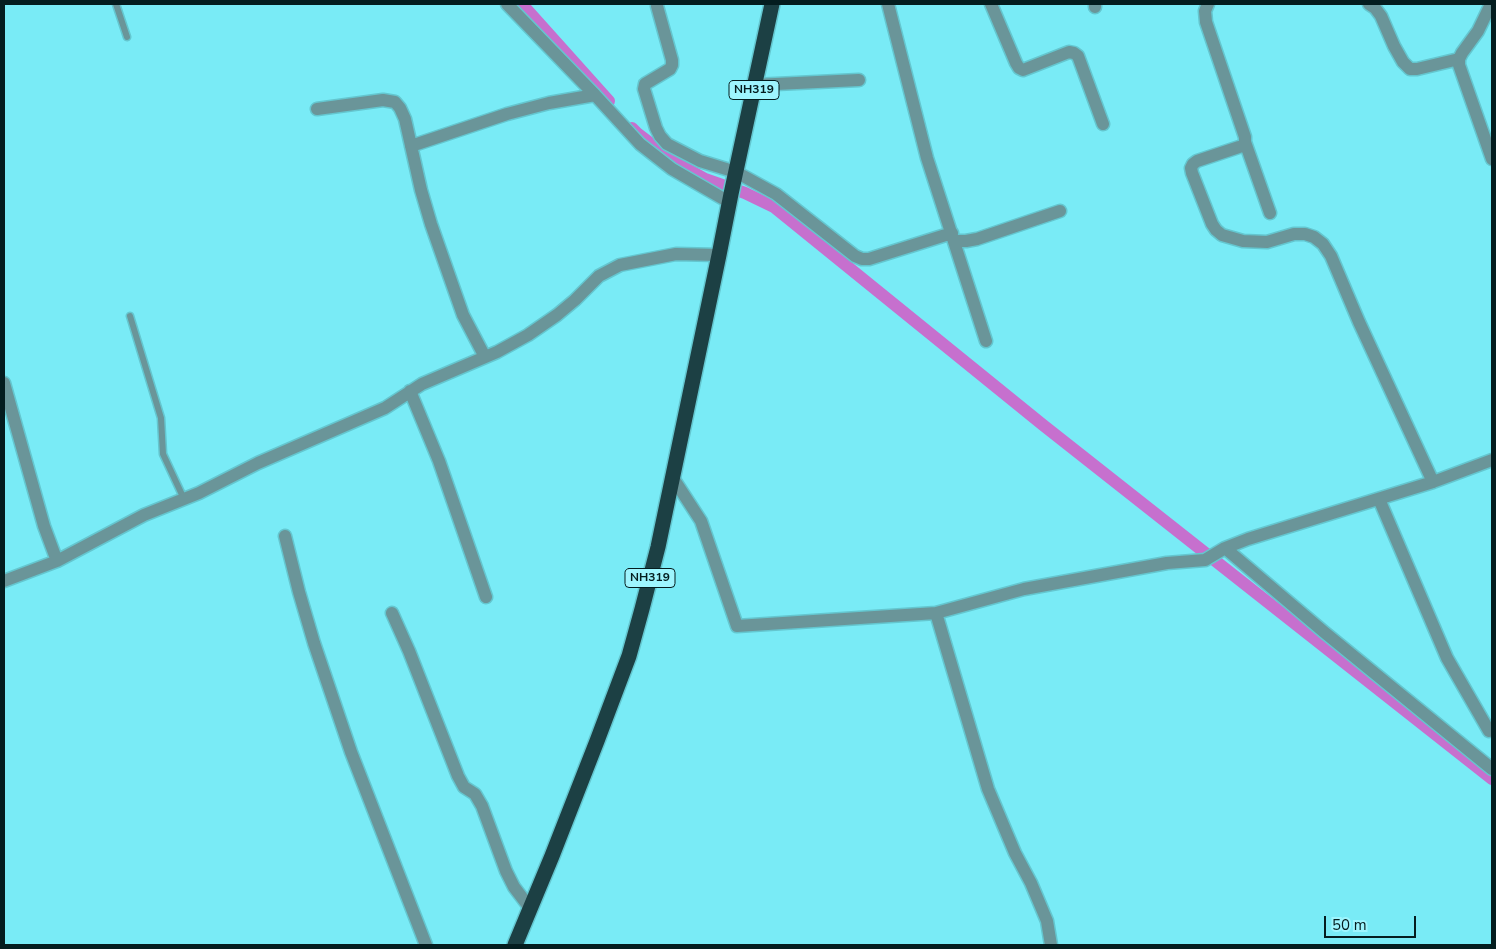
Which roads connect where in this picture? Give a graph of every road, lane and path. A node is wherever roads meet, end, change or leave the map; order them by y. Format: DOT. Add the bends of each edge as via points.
graph roads {
  1 [pos="116,4"];
  2 [pos="506,4"];
  3 [pos="772,4"];
  4 [pos="888,4"];
  5 [pos="991,4"];
  6 [pos="1208,4"];
  7 [pos="1369,4"];
  8 [pos="1491,4"];
  9 [pos="657,6"];
  10 [pos="127,37"];
  11 [pos="1459,59"];
  12 [pos="858,80"];
  13 [pos="755,85"];
  14 [pos="595,94"];
  15 [pos="317,108"];
  16 [pos="1103,124"];
  17 [pos="1245,142"];
  18 [pos="411,146"];
  19 [pos="1492,160"];
  20 [pos="735,174"];
  21 [pos="730,198"];
  22 [pos="1060,211"];
  23 [pos="1270,213"];
  24 [pos="953,237"];
  25 [pos="719,255"];
  26 [pos="130,316"];
  27 [pos="986,341"];
  28 [pos="484,357"];
  29 [pos="4,383"];
  30 [pos="410,391"];
  31 [pos="1489,462"];
  32 [pos="1492,475"];
  33 [pos="672,478"];
  34 [pos="1433,482"];
  35 [pos="184,499"];
  36 [pos="1379,499"];
  37 [pos="285,536"];
  38 [pos="1221,550"];
  39 [pos="57,561"];
  40 [pos="4,581"];
  41 [pos="486,597"];
  42 [pos="392,613"];
  43 [pos="936,613"];
  44 [pos="1489,731"];
  45 [pos="1492,769"];
  46 [pos="530,908"];
  47 [pos="426,945"];
  48 [pos="515,945"];
  49 [pos="1051,945"];
  1 -- 10 [label="lane"];
  2 -- 14 [label="street"];
  3 -- 13 [label="highway, NH319"];
  4 -- 24 [label="street" via="927,158"];
  5 -- 16 [label="street" via="1016,63 1023,70 1069,52 1078,56"];
  6 -- 17 [label="street" via="1206,22"];
  7 -- 11 [label="street" via="1381,16 1398,54 1410,69"];
  8 -- 11 [label="street"];
  9 -- 20 [label="street" via="672,65 645,84 656,128 667,144"];
  11 -- 19 [label="street"];
  12 -- 13 [label="street"];
  13 -- 20 [label="highway, NH319"];
  14 -- 18 [label="street" via="506,114"];
  14 -- 21 [label="street" via="640,144 672,169"];
  15 -- 18 [label="street" via="383,100 395,102 405,119"];
  17 -- 23 [label="street"];
  17 -- 34 [label="street" via="1243,146 1197,161 1191,168 1212,224 1222,235 1243,241 1267,242 1305,234 1323,244"];
  18 -- 28 [label="street" via="442,256 463,315"];
  20 -- 21 [label="highway, NH319"];
  20 -- 24 [label="street" via="776,194 862,259"];
  21 -- 25 [label="highway, NH319"];
  22 -- 24 [label="street" via="976,239 966,241"];
  24 -- 27 [label="street"];
  25 -- 28 [label="street" via="676,254 620,265 599,276 543,325"];
  25 -- 33 [label="highway, NH319"];
  26 -- 35 [label="lane" via="161,418 163,454"];
  28 -- 30 [label="street"];
  29 -- 39 [label="street"];
  30 -- 35 [label="street" via="385,408"];
  30 -- 41 [label="street" via="439,461"];
  31 -- 32 [label="street"];
  31 -- 34 [label="street"];
  33 -- 43 [label="street" via="701,521 737,626"];
  33 -- 46 [label="highway, NH319" via="658,547 629,656"];
  34 -- 36 [label="street"];
  35 -- 39 [label="street" via="144,515"];
  36 -- 38 [label="street"];
  36 -- 44 [label="street" via="1447,658"];
  37 -- 47 [label="street" via="314,643 350,752"];
  38 -- 43 [label="street" via="1205,560 1167,563 1024,589"];
  38 -- 45 [label="street"];
  39 -- 40 [label="street"];
  42 -- 46 [label="street" via="458,776 482,806 506,871"];
  43 -- 49 [label="street" via="988,789 1047,921"];
  46 -- 48 [label="highway, NH319"];
}
